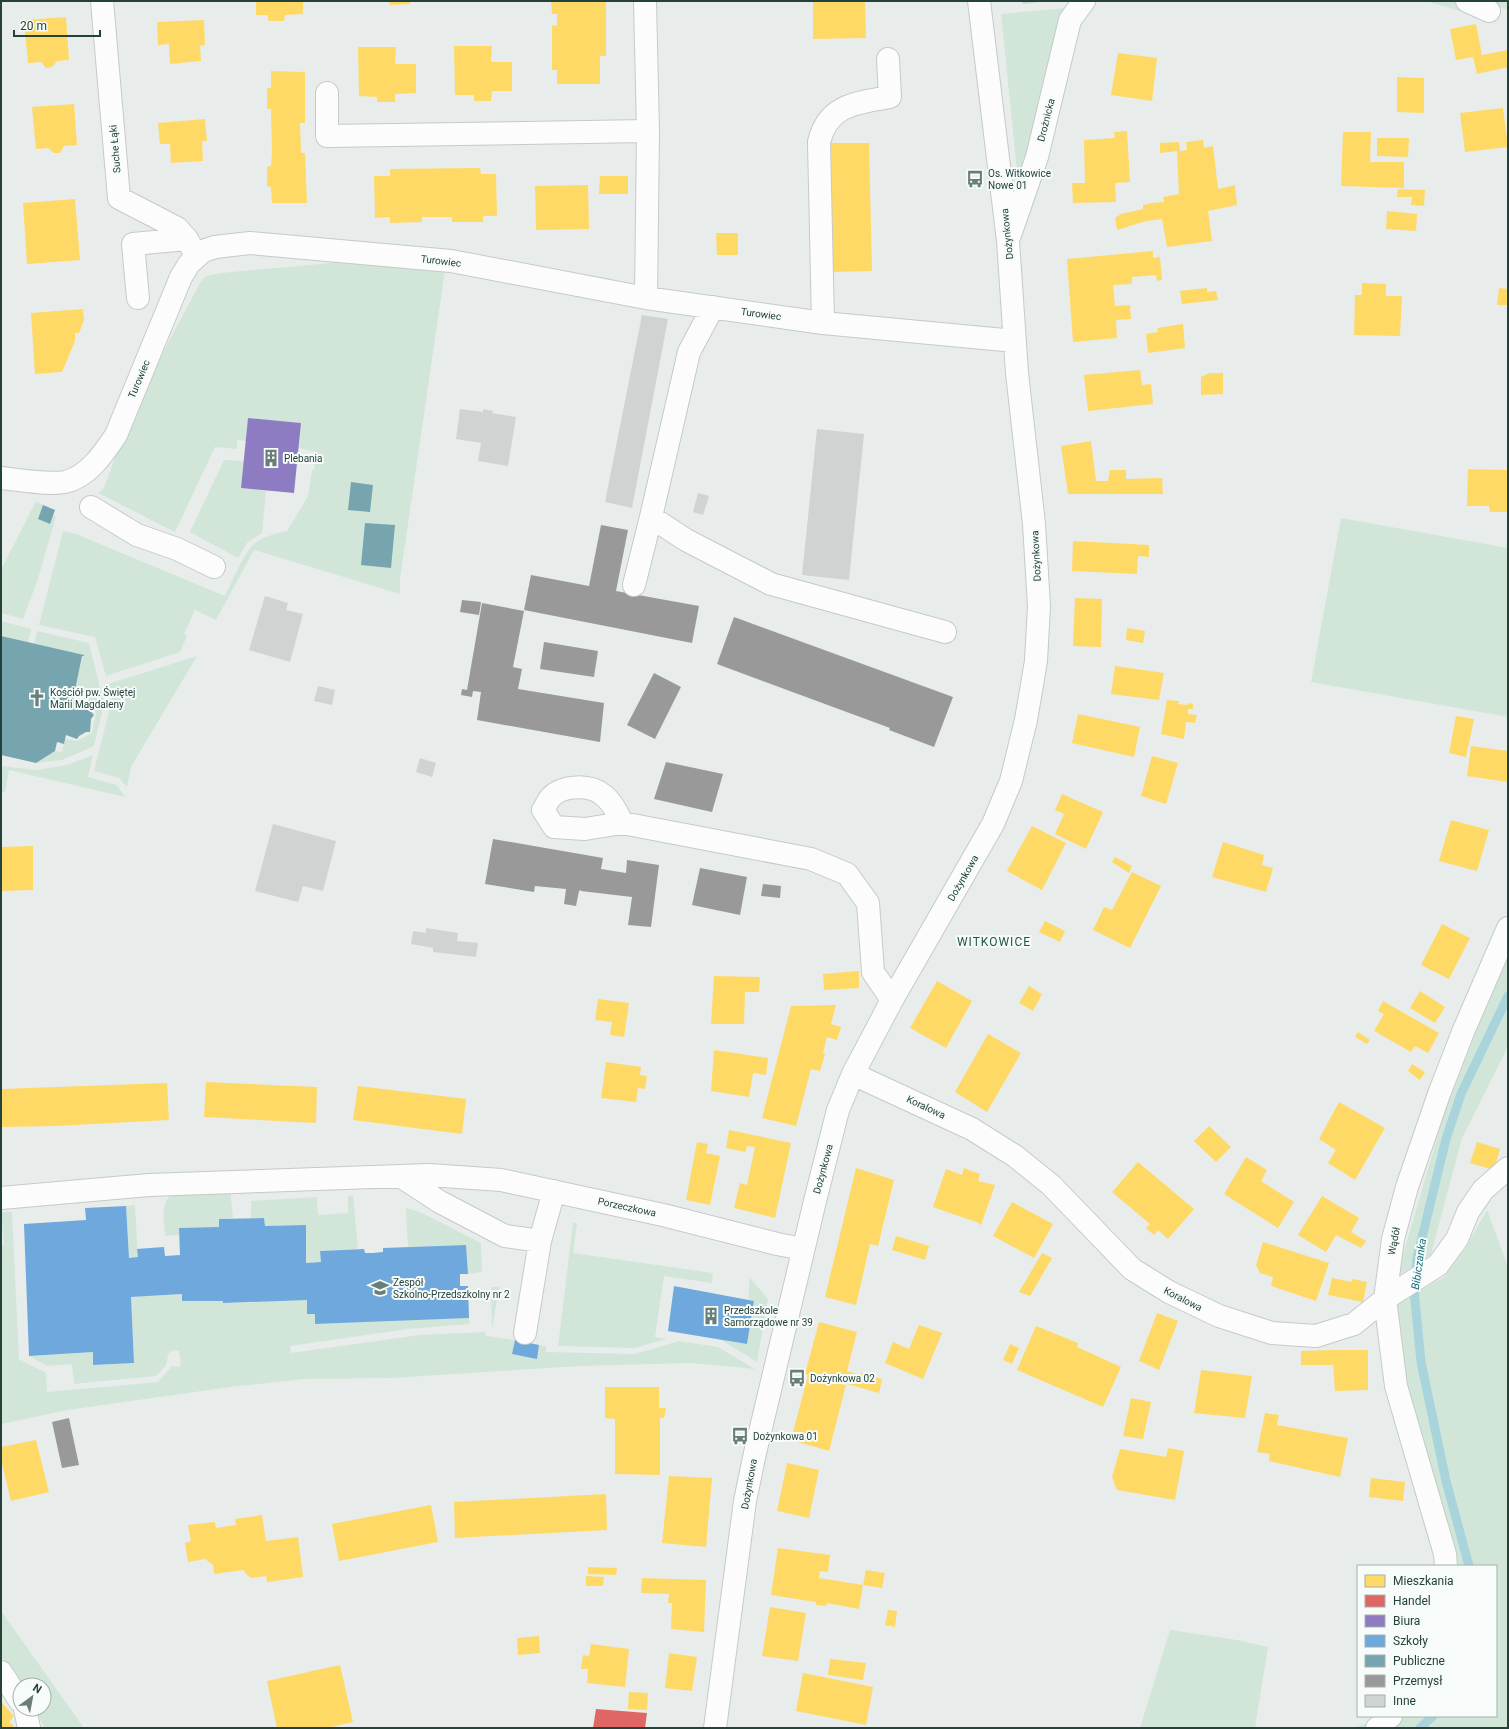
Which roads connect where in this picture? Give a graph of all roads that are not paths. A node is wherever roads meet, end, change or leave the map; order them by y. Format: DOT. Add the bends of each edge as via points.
graph roads {
  1 [pos="102,1"];
  2 [pos="645,1"];
  3 [pos="979,1"];
  4 [pos="1084,1"];
  5 [pos="1467,1"];
  6 [pos="1489,11"];
  7 [pos="888,59"];
  8 [pos="327,93"];
  9 [pos="648,131"];
  10 [pos="1008,241"];
  11 [pos="191,248"];
  12 [pos="138,298"];
  13 [pos="646,298"];
  14 [pos="713,307"];
  15 [pos="823,323"];
  16 [pos="1015,341"];
  17 [pos="1,478"];
  18 [pos="91,507"];
  19 [pos="651,518"];
  20 [pos="214,567"];
  21 [pos="634,585"];
  22 [pos="944,632"];
  23 [pos="622,823"];
  24 [pos="1508,928"];
  25 [pos="892,1000"];
  26 [pos="854,1074"];
  27 [pos="1508,1168"];
  28 [pos="400,1176"];
  29 [pos="554,1191"];
  30 [pos="1,1198"];
  31 [pos="540,1241"];
  32 [pos="803,1249"];
  33 [pos="1393,1294"];
  34 [pos="525,1333"];
  35 [pos="1446,1565"];
  36 [pos="1,1672"];
  37 [pos="12,1689"];
  38 [pos="27,1717"];
  39 [pos="1390,1717"];
  40 [pos="29,1728"];
  41 [pos="716,1728"];
  42 [pos="1377,1728"];
  1 -- 11 [label="street, Suche Łąki" via="119,198 176,228"];
  2 -- 9 [label="street"];
  3 -- 10 [label="street, Dożynkowa"];
  4 -- 10 [label="street, Drożnicka" via="1070,20 1037,157"];
  5 -- 6 [label="street"];
  7 -- 15 [label="street" via="890,97 847,105 832,116 819,142"];
  8 -- 9 [label="street" via="327,136"];
  9 -- 13 [label="street"];
  10 -- 16 [label="street, Dożynkowa"];
  11 -- 12 [label="street" via="133,244"];
  11 -- 13 [label="street, Turowiec" via="202,251 250,243 445,261"];
  11 -- 17 [label="street, Turowiec" via="189,264 181,277 116,435 104,453 90,468 66,482"];
  13 -- 14 [label="street, Turowiec"];
  14 -- 15 [label="street, Turowiec"];
  14 -- 19 [label="street" via="689,352"];
  15 -- 16 [label="street, Turowiec"];
  16 -- 25 [label="street, Dożynkowa" via="1034,524 1039,606 1036,661 1026,720 1011,781 994,824"];
  18 -- 20 [label="street" via="137,535 177,549"];
  19 -- 21 [label="street"];
  19 -- 22 [label="street" via="686,540 771,584"];
  23 -- 25 [label="street" via="811,860 847,874 868,903 873,972"];
  24 -- 33 [label="street, Wądół" via="1463,1032 1407,1187 1393,1240"];
  25 -- 26 [label="street, Dożynkowa"];
  26 -- 32 [label="street, Dożynkowa" via="838,1110"];
  26 -- 33 [label="street, Koralowa" via="972,1129 1015,1156 1051,1185 1132,1269 1169,1292 1219,1316 1272,1333 1316,1336 1354,1324"];
  27 -- 33 [label="street, Koralowa" via="1483,1190 1468,1212 1458,1239 1438,1265"];
  28 -- 29 [label="street, Porzeczkowa" via="501,1180"];
  28 -- 30 [label="street, Porzeczkowa" via="149,1185"];
  28 -- 31 [label="street" via="440,1202 505,1236"];
  29 -- 31 [label="street"];
  29 -- 32 [label="street, Porzeczkowa"];
  31 -- 34 [label="street"];
  32 -- 41 [label="street, Dożynkowa" via="745,1501"];
  33 -- 35 [label="street, Wądół" via="1396,1386 1445,1554"];
  36 -- 37 [label="street"];
  38 -- 40 [label="street"];
  39 -- 42 [label="street"];
}
